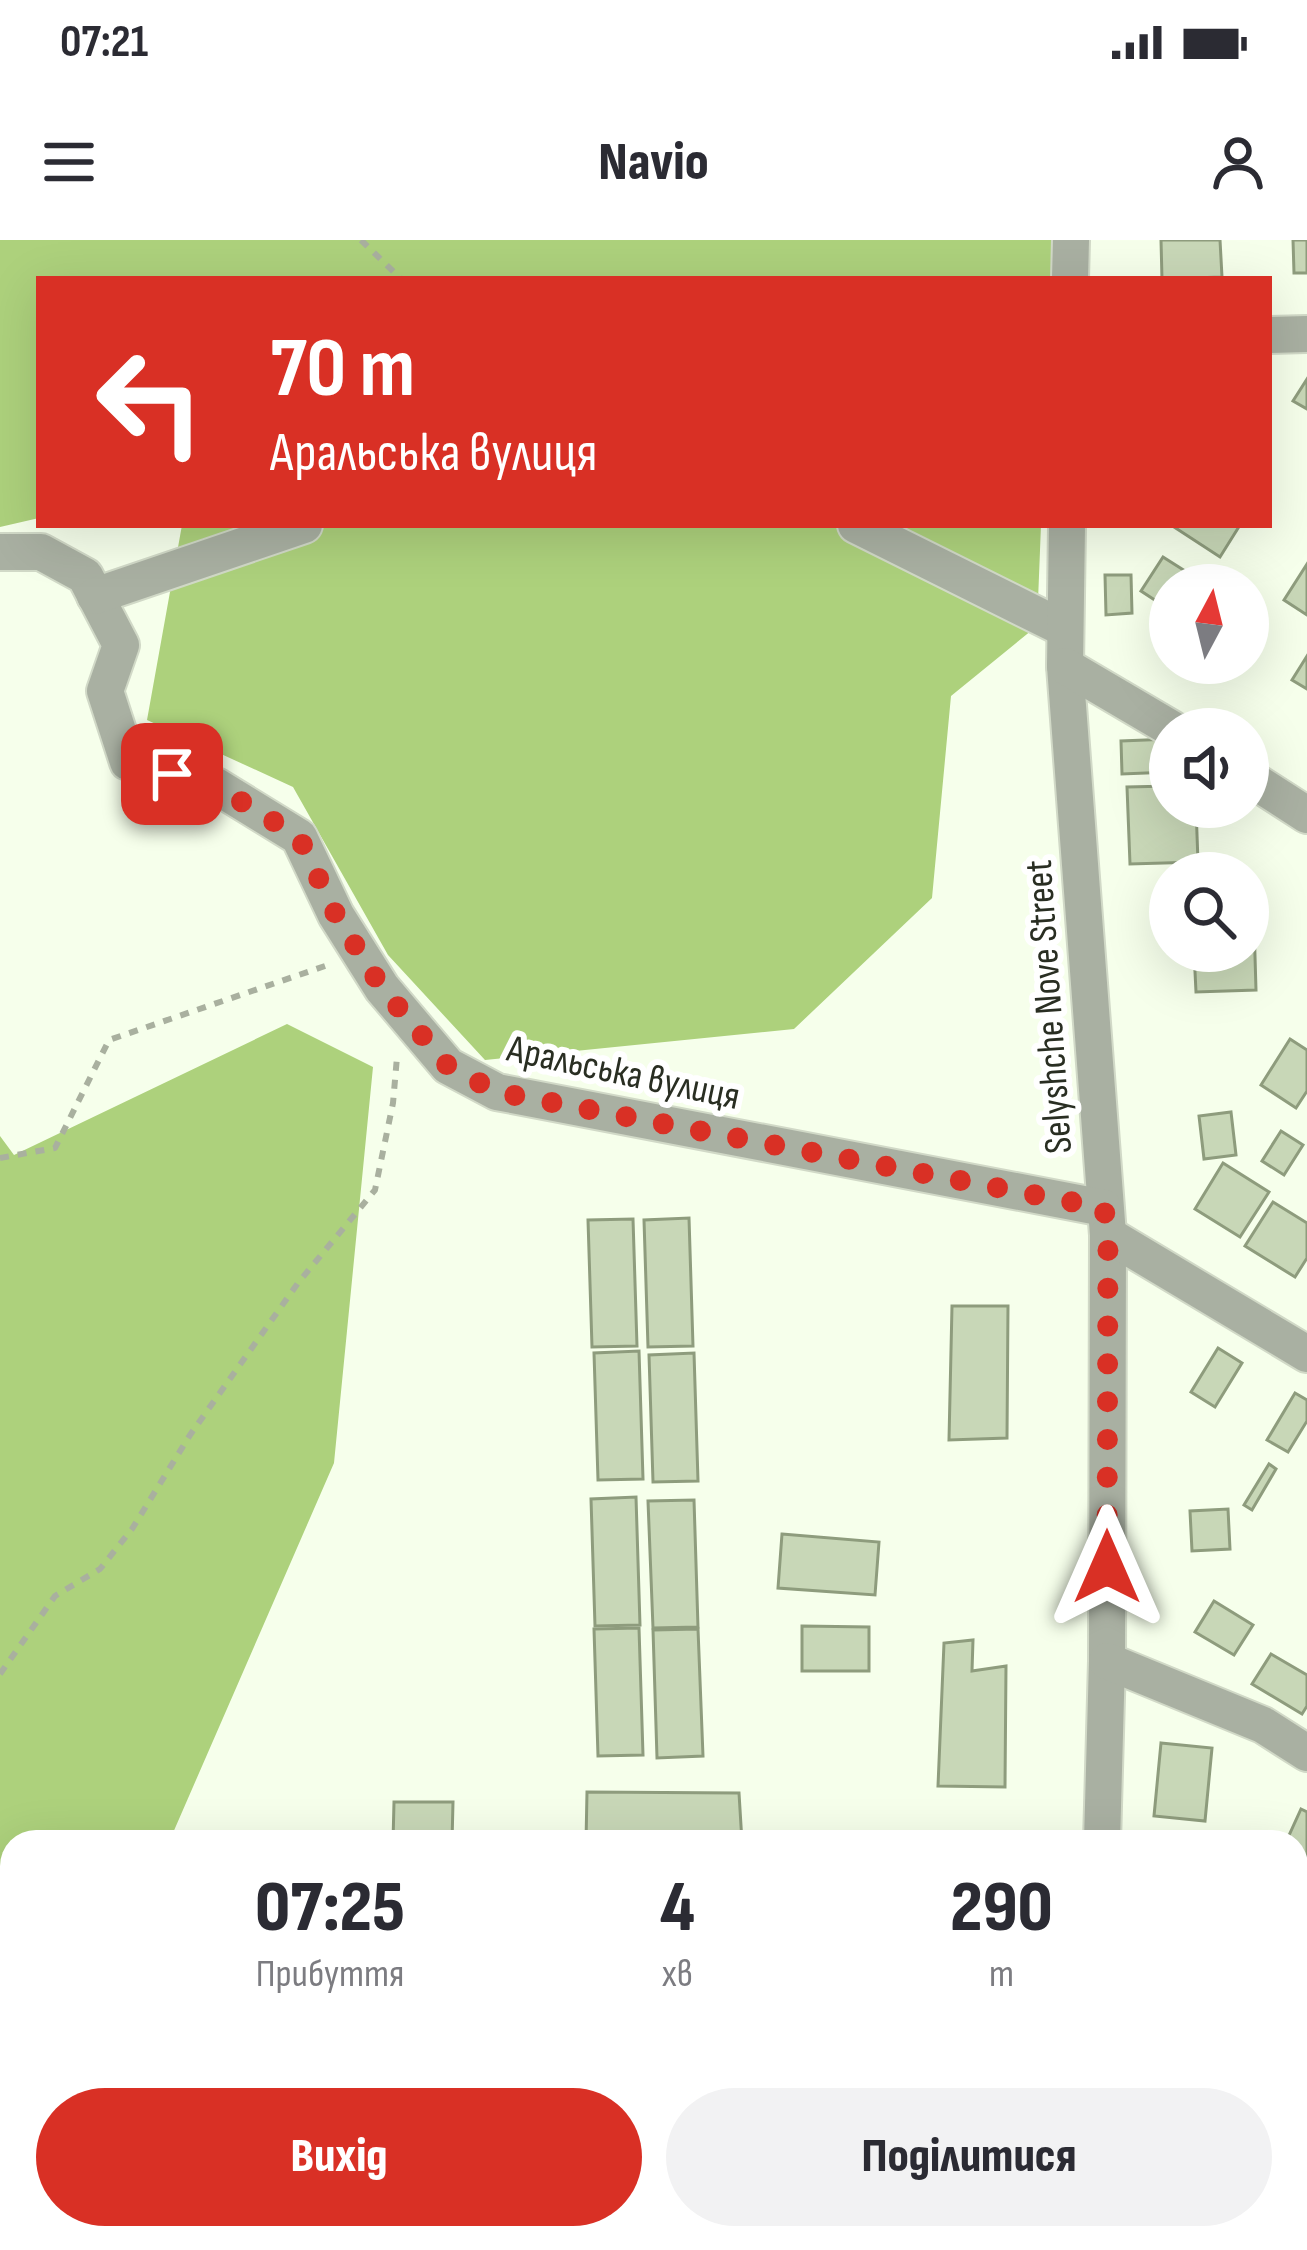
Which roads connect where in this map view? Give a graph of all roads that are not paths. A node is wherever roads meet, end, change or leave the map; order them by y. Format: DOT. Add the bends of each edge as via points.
graph roads {
  1 [pos="1071,240"];
  2 [pos="1070,276"];
  3 [pos="1272,334"];
  4 [pos="1307,334"];
  5 [pos="295,528"];
  6 [pos="861,528"];
  7 [pos="1067,528"];
  8 [pos="0,552"];
  9 [pos="95,596"];
  10 [pos="1065,648"];
  11 [pos="1149,712"];
  12 [pos="1269,791"];
  13 [pos="1307,815"];
  14 [pos="1106,1222"];
  15 [pos="1307,1354"];
  16 [pos="1107,1661"];
  17 [pos="1307,1753"];
  18 [pos="1102,1830"];
  1 -- 2 [label="street"];
  3 -- 4 [label="street"];
  5 -- 9 [label="street"];
  6 -- 10 [label="street"];
  7 -- 10 [label="street, Selyshche Nove Street"];
  8 -- 9 [label="street, Аральська вулиця" via="41,552 85,576"];
  9 -- 14 [label="street, Аральська вулиця" via="121,645 106,691 128,762 216,786 299,837 360,954 448,1066 497,1092"];
  10 -- 11 [label="street"];
  10 -- 14 [label="street, Selyshche Nove Street"];
  12 -- 13 [label="street"];
  14 -- 15 [label="street"];
  14 -- 16 [label="street, Selyshche Nove Street"];
  16 -- 17 [label="street" via="1263,1725"];
  16 -- 18 [label="street, Selyshche Nove Street"];
}
